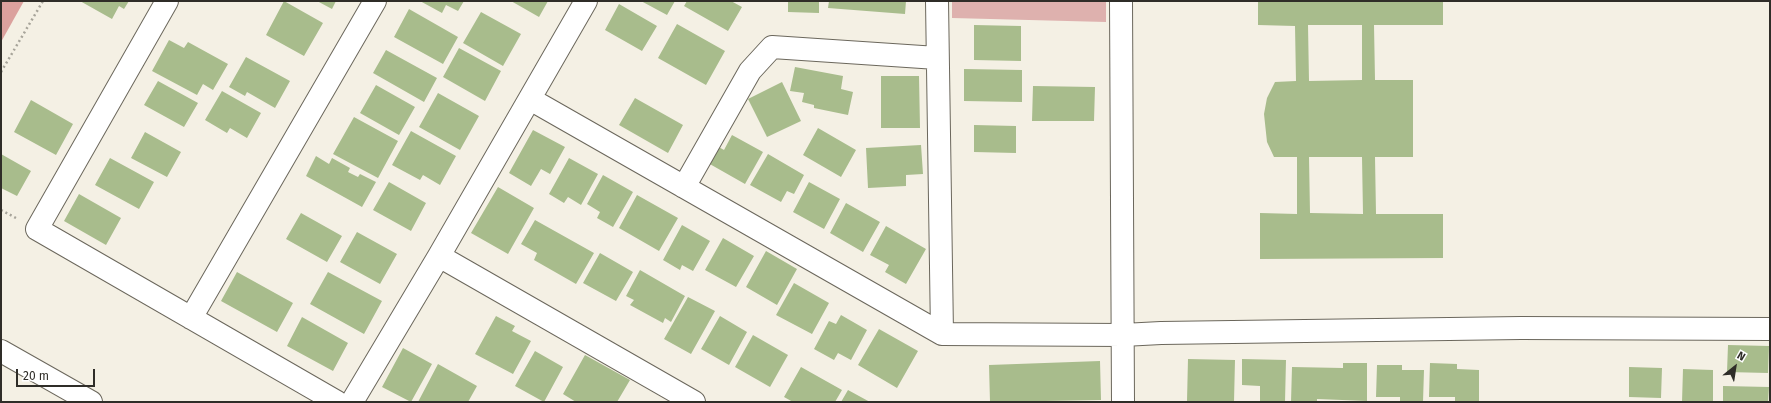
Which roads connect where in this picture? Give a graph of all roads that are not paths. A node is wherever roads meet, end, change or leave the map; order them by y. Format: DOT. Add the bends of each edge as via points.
graph roads {
  1 [pos="167,1"];
  2 [pos="375,1"];
  3 [pos="586,1"];
  4 [pos="937,1"];
  5 [pos="1121,1"];
  6 [pos="937,58"];
  7 [pos="530,99"];
  8 [pos="684,187"];
  9 [pos="439,256"];
  10 [pos="191,318"];
  11 [pos="1770,329"];
  12 [pos="942,334"];
  13 [pos="1123,335"];
  14 [pos="1,351"];
  15 [pos="91,402"];
  16 [pos="337,402"];
  17 [pos="352,402"];
  18 [pos="694,402"];
  19 [pos="1123,402"];
  1 -- 10 [label="street" via="37,229"];
  2 -- 10 [label="street"];
  3 -- 7 [label="street"];
  4 -- 6 [label="street"];
  5 -- 13 [label="street"];
  6 -- 8 [label="street" via="772,47 750,71"];
  6 -- 12 [label="street"];
  7 -- 8 [label="street"];
  7 -- 9 [label="street"];
  8 -- 12 [label="street"];
  9 -- 17 [label="street"];
  9 -- 18 [label="street"];
  10 -- 16 [label="street"];
  11 -- 13 [label="street" via="1521,328"];
  12 -- 13 [label="street"];
  13 -- 19 [label="street"];
  14 -- 15 [label="street"];
}
